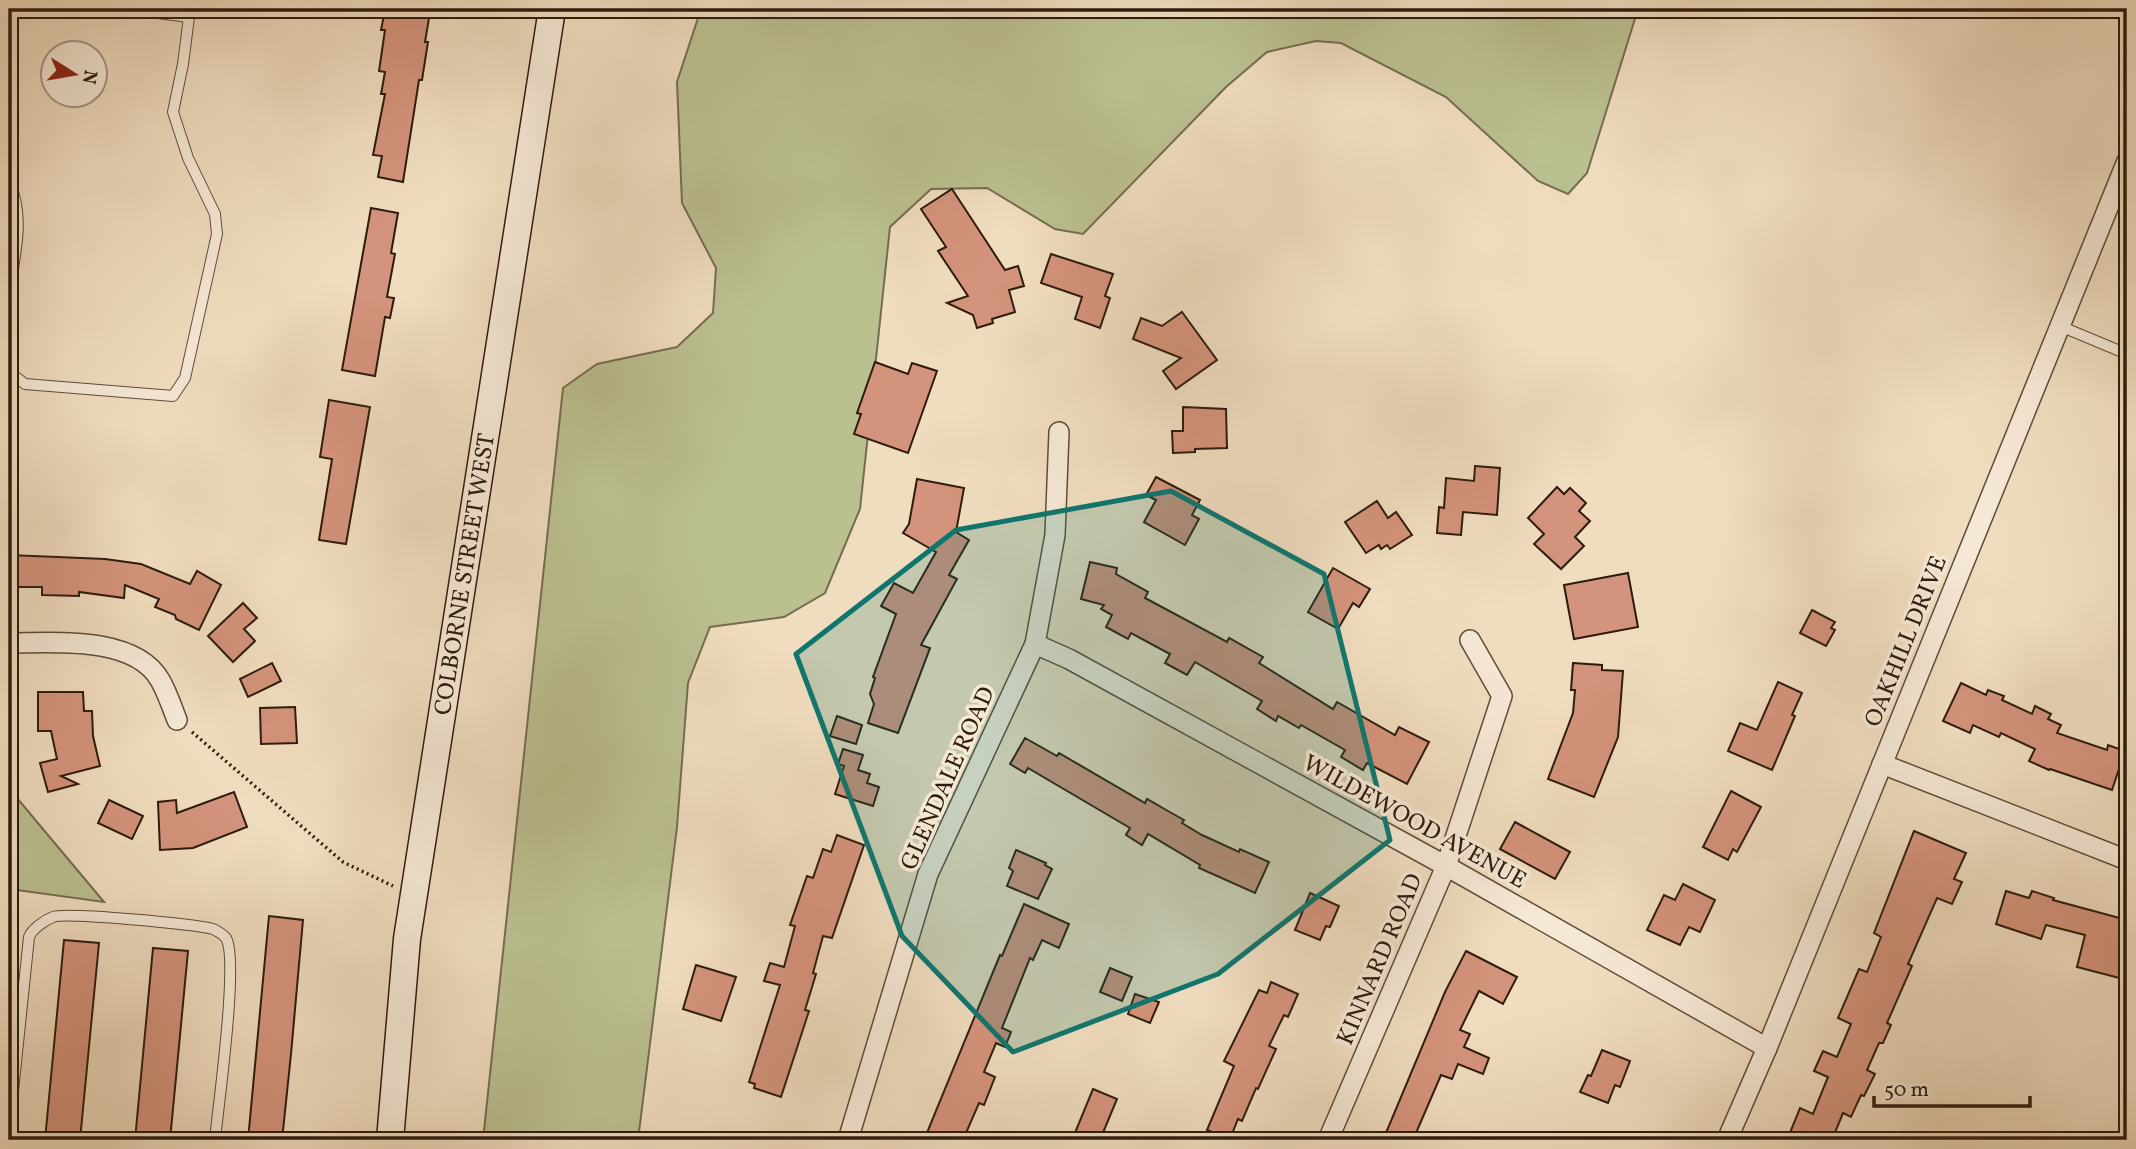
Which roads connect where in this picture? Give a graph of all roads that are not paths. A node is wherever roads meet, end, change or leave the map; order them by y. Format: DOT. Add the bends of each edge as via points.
graph roads {
  1 [pos="127,9"];
  2 [pos="552,9"];
  3 [pos="190,13"];
  4 [pos="2127,160"];
  5 [pos="9,182"];
  6 [pos="9,294"];
  7 [pos="2060,326"];
  8 [pos="2127,354"];
  9 [pos="9,372"];
  10 [pos="1059,432"];
  11 [pos="1470,640"];
  12 [pos="9,643"];
  13 [pos="1035,644"];
  14 [pos="177,720"];
  15 [pos="1882,764"];
  16 [pos="2127,860"];
  17 [pos="1446,866"];
  18 [pos="1767,1048"];
  19 [pos="9,1130"];
  20 [pos="215,1140"];
  21 [pos="390,1140"];
  22 [pos="848,1140"];
  23 [pos="1328,1140"];
  24 [pos="1727,1140"];
  1 -- 3 [label="lane"];
  2 -- 21 [label="main road, COLBORNE STREET WEST" via="407,939"];
  3 -- 9 [label="lane" via="173,113 215,214 217,234 185,378 173,396 25,384"];
  4 -- 7 [label="street, OAKHILL DRIVE"];
  5 -- 6 [label="lane" via="19,219"];
  7 -- 8 [label="lane"];
  7 -- 15 [label="street, OAKHILL DRIVE"];
  10 -- 13 [label="street, GLENDALE ROAD" via="1055,535"];
  11 -- 17 [label="street, KINNARD ROAD" via="1502,696"];
  12 -- 14 [label="street" via="103,646 130,655 160,679"];
  13 -- 17 [label="street, WILDEWOOD AVENUE"];
  13 -- 22 [label="street, GLENDALE ROAD" via="928,874"];
  15 -- 16 [label="street"];
  15 -- 18 [label="street, OAKHILL DRIVE"];
  17 -- 18 [label="street, WILDEWOOD AVENUE"];
  17 -- 23 [label="street, KINNARD ROAD"];
  18 -- 24 [label="street, OAKHILL DRIVE"];
  19 -- 20 [label="lane" via="29,937 54,916 75,915 196,926 226,937 231,982"];
}
